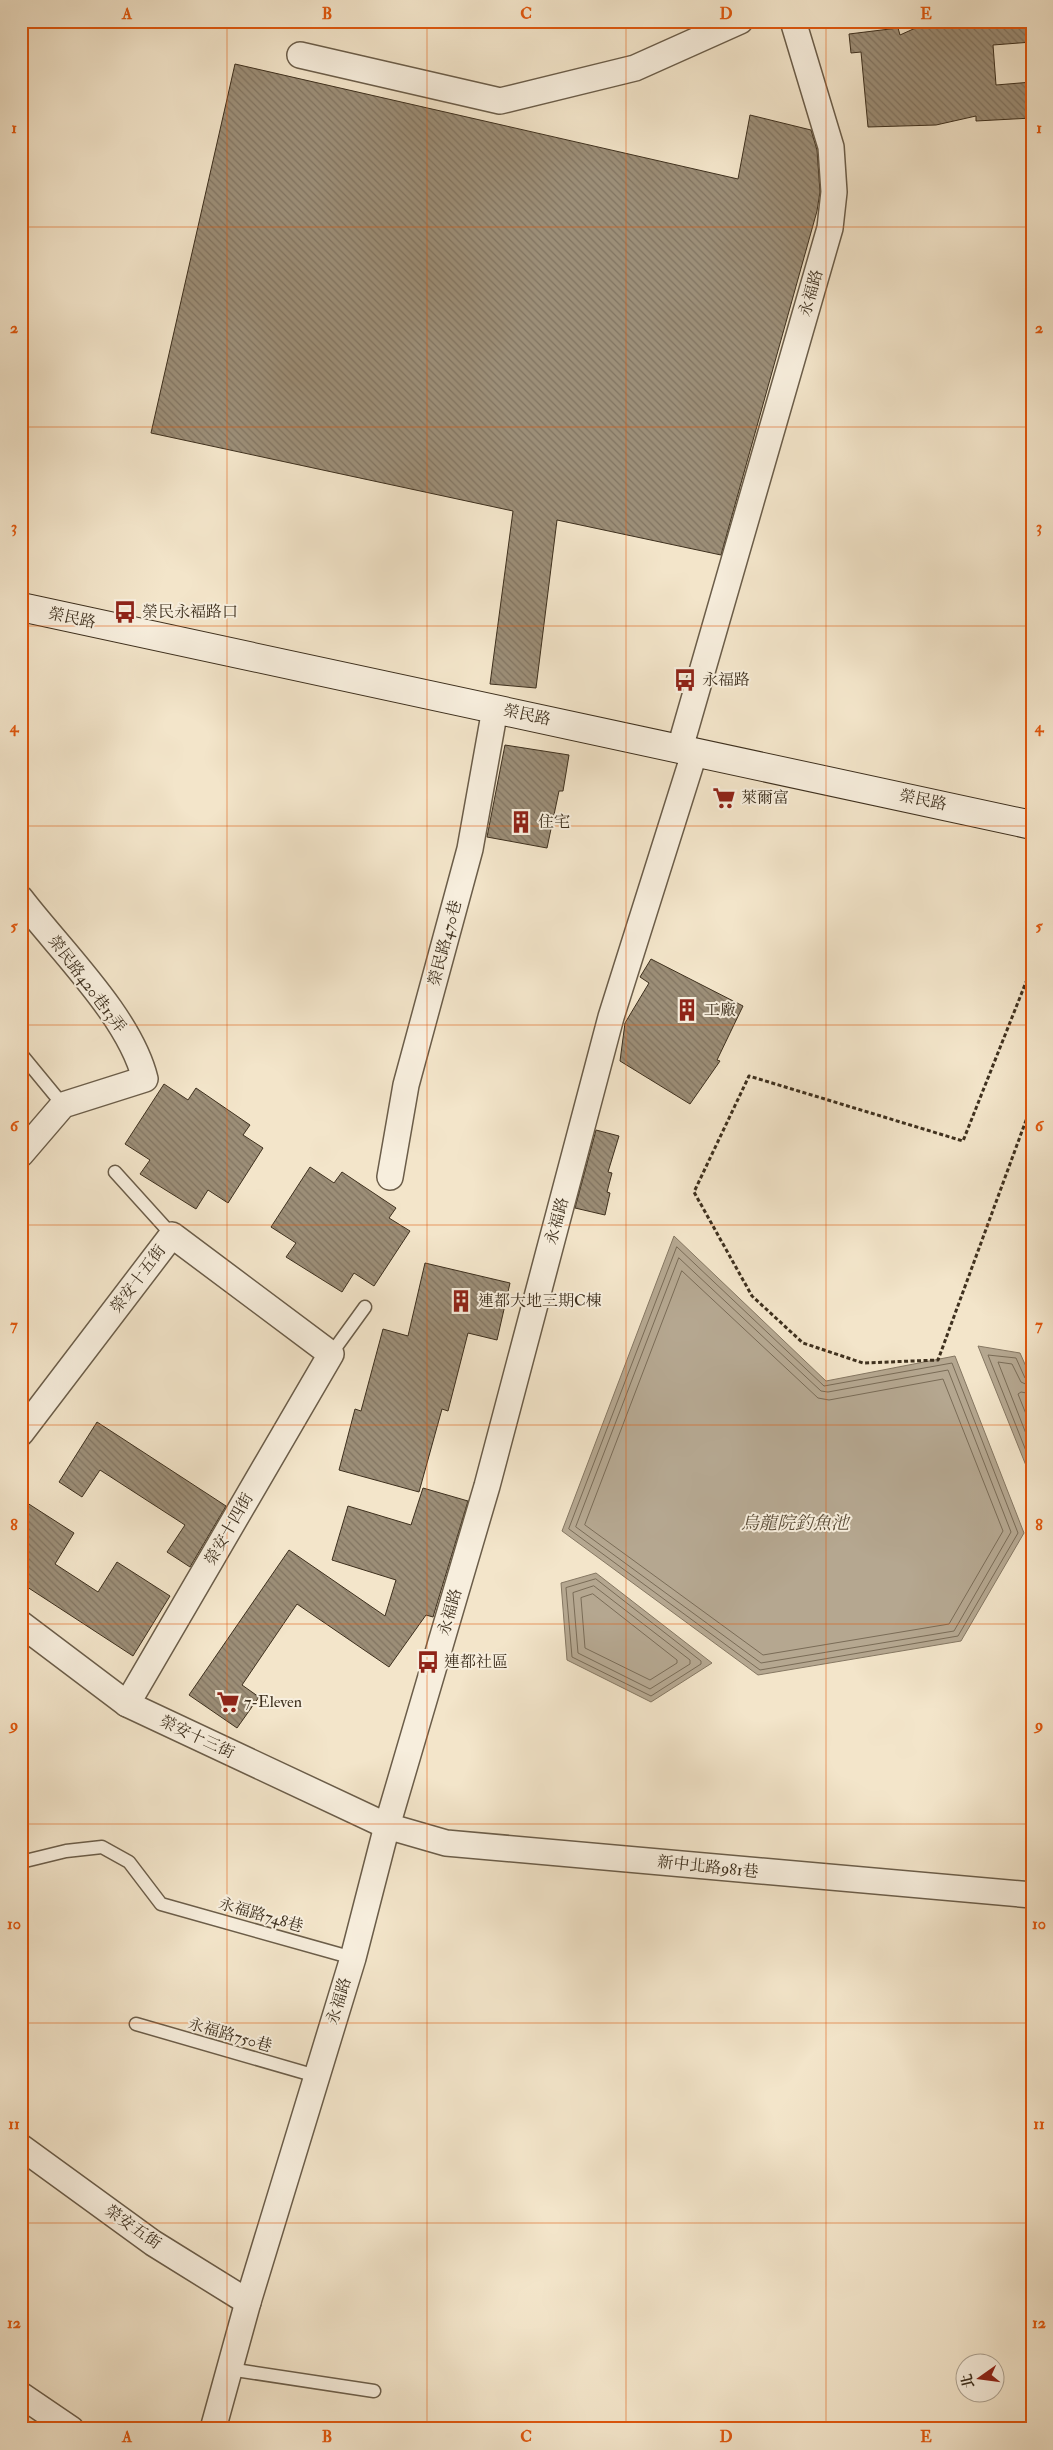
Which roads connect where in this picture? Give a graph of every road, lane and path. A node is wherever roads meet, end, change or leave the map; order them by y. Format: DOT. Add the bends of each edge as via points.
graph roads {
  1 [pos="740,21"];
  2 [pos="793,21"];
  3 [pos="300,55"];
  4 [pos="21,607"];
  5 [pos="495,708"];
  6 [pos="680,748"];
  7 [pos="1032,825"];
  8 [pos="21,899"];
  9 [pos="1032,967"];
  10 [pos="21,1054"];
  11 [pos="1032,1104"];
  12 [pos="63,1105"];
  13 [pos="21,1154"];
  14 [pos="115,1172"];
  15 [pos="390,1176"];
  16 [pos="172,1236"];
  17 [pos="366,1307"];
  18 [pos="331,1354"];
  19 [pos="21,1433"];
  20 [pos="21,1624"];
  21 [pos="128,1704"];
  22 [pos="387,1826"];
  23 [pos="21,1862"];
  24 [pos="1032,1895"];
  25 [pos="352,1958"];
  26 [pos="136,2024"];
  27 [pos="316,2076"];
  28 [pos="21,2147"];
  29 [pos="248,2302"];
  30 [pos="229,2368"];
  31 [pos="374,2391"];
  32 [pos="21,2395"];
  33 [pos="71,2429"];
  34 [pos="213,2429"];
  1 -- 3 [label="street" via="635,68 500,101"];
  2 -- 6 [label="street, 永福路" via="831,147 834,192 830,228"];
  4 -- 5 [label="street, 榮民路"];
  5 -- 6 [label="street, 榮民路"];
  5 -- 15 [label="street, 榮民路470巷" via="470,850 406,1085"];
  6 -- 7 [label="street, 榮民路"];
  6 -- 22 [label="street, 永福路" via="694,754 611,1017 487,1486"];
  8 -- 12 [label="street, 榮民路420巷13弄" via="113,1013 140,1058 145,1078"];
  9 -- 11 [label="path" via="963,1141 749,1076 694,1192 752,1296 802,1343 863,1363 938,1360"];
  10 -- 12 [label="lane"];
  12 -- 13 [label="street"];
  14 -- 16 [label="lane"];
  16 -- 18 [label="street, 榮安十五街"];
  16 -- 19 [label="street, 榮安十五街"];
  17 -- 18 [label="lane"];
  18 -- 21 [label="street, 榮安十四街"];
  20 -- 21 [label="street, 榮安十三街"];
  21 -- 22 [label="street, 榮安十三街"];
  22 -- 24 [label="street, 新中北路981巷" via="446,1843"];
  22 -- 25 [label="street, 永福路"];
  23 -- 25 [label="lane, 永福路748巷" via="66,1851 102,1847 129,1862 161,1904"];
  25 -- 27 [label="street, 永福路"];
  26 -- 27 [label="lane, 永福路750巷"];
  27 -- 29 [label="street, 永福路"];
  28 -- 29 [label="street, 榮安五街" via="153,2243"];
  29 -- 30 [label="street, 永福路"];
  30 -- 31 [label="lane"];
  30 -- 34 [label="street, 永福路"];
  32 -- 33 [label="street"];
}
